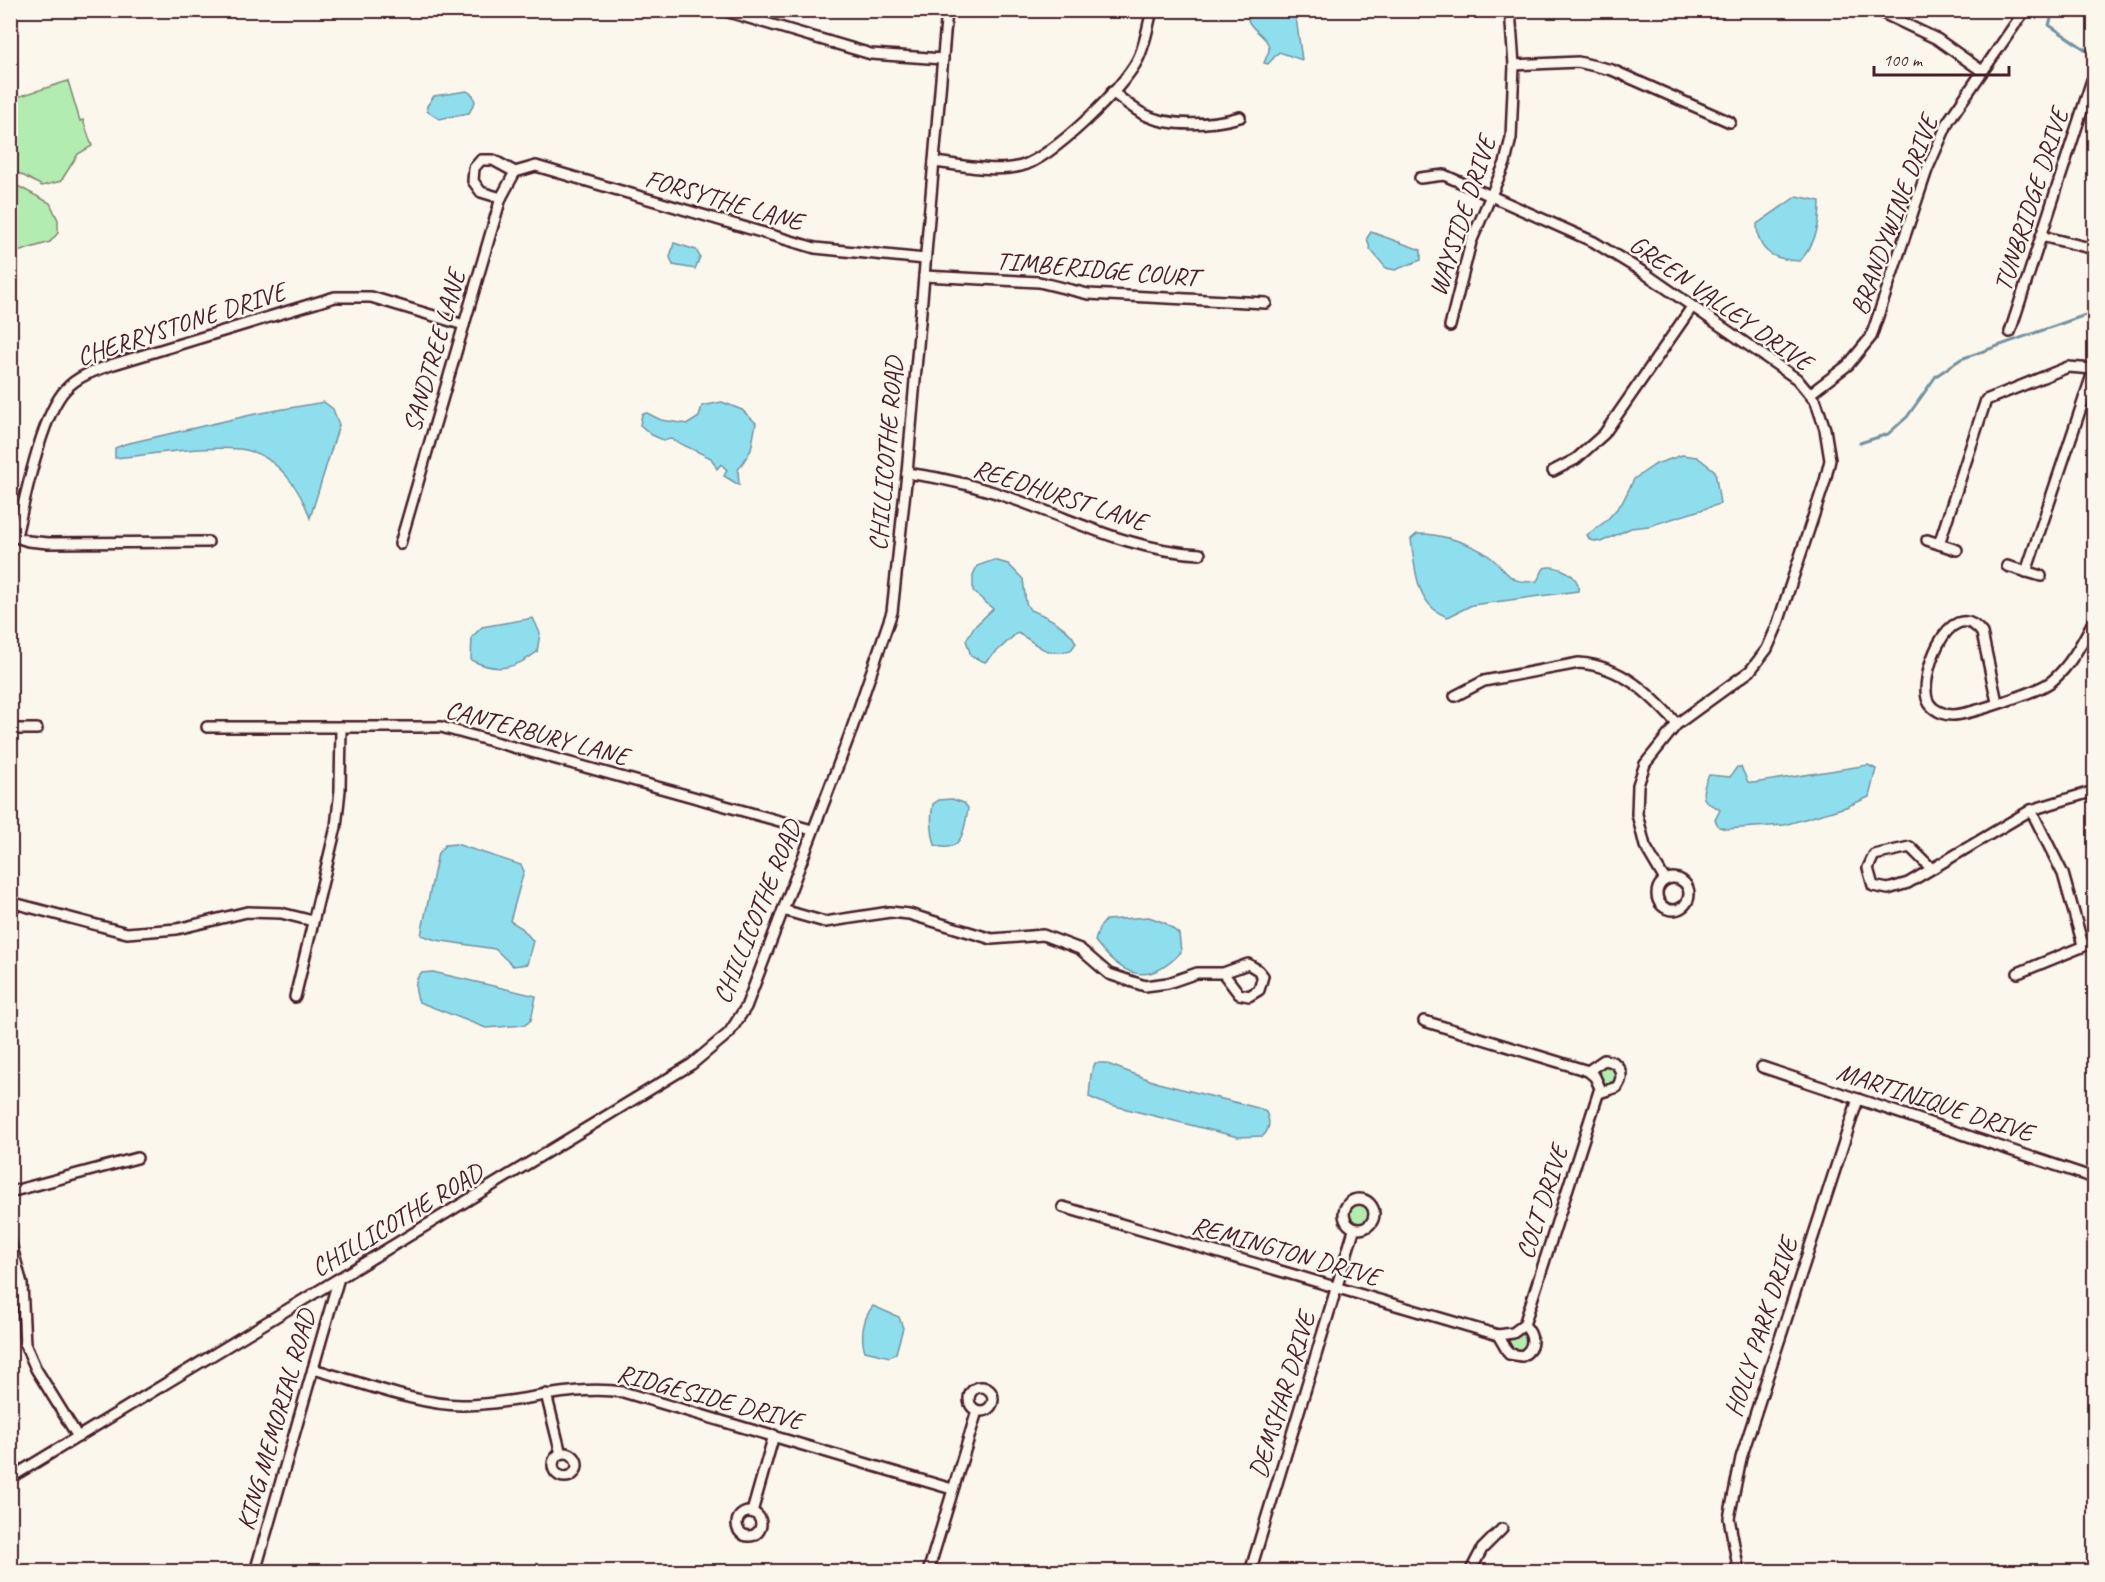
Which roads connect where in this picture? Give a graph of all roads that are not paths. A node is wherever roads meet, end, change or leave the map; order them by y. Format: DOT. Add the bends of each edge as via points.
graph roads {
  1 [pos="722,10"];
  2 [pos="947,10"];
  3 [pos="1152,10"];
  4 [pos="1510,10"];
  5 [pos="1876,10"];
  6 [pos="2025,10"];
  7 [pos="943,59"];
  8 [pos="1514,65"];
  9 [pos="1982,71"];
  10 [pos="2092,80"];
  11 [pos="1112,92"];
  12 [pos="1240,117"];
  13 [pos="1730,122"];
  14 [pos="934,162"];
  15 [pos="515,172"];
  16 [pos="1420,178"];
  17 [pos="1490,196"];
  18 [pos="501,198"];
  19 [pos="2041,236"];
  20 [pos="2094,249"];
  21 [pos="925,259"];
  22 [pos="924,276"];
  23 [pos="1266,303"];
  24 [pos="1692,307"];
  25 [pos="464,325"];
  26 [pos="1450,326"];
  27 [pos="2010,332"];
  28 [pos="2094,369"];
  29 [pos="1811,393"];
  30 [pos="1553,471"];
  31 [pos="907,473"];
  32 [pos="13,535"];
  33 [pos="1927,540"];
  34 [pos="208,542"];
  35 [pos="400,544"];
  36 [pos="1939,544"];
  37 [pos="1958,550"];
  38 [pos="1200,554"];
  39 [pos="2007,566"];
  40 [pos="2026,572"];
  41 [pos="2041,576"];
  42 [pos="2094,621"];
  43 [pos="1455,696"];
  44 [pos="1997,702"];
  45 [pos="1677,724"];
  46 [pos="341,727"];
  47 [pos="207,728"];
  48 [pos="10,729"];
  49 [pos="37,729"];
  50 [pos="2094,791"];
  51 [pos="2031,810"];
  52 [pos="812,831"];
  53 [pos="1931,868"];
  54 [pos="1665,880"];
  55 [pos="10,902"];
  56 [pos="783,910"];
  57 [pos="314,921"];
  58 [pos="2094,942"];
  59 [pos="2083,945"];
  60 [pos="1223,973"];
  61 [pos="2018,973"];
  62 [pos="295,998"];
  63 [pos="1424,1021"];
  64 [pos="1762,1067"];
  65 [pos="1588,1071"];
  66 [pos="1599,1093"];
  67 [pos="1858,1099"];
  68 [pos="137,1158"];
  69 [pos="2094,1178"];
  70 [pos="10,1192"];
  71 [pos="1063,1207"];
  72 [pos="1354,1230"];
  73 [pos="10,1240"];
  74 [pos="338,1281"];
  75 [pos="1337,1287"];
  76 [pos="1524,1324"];
  77 [pos="1498,1335"];
  78 [pos="313,1369"];
  79 [pos="546,1394"];
  80 [pos="977,1411"];
  81 [pos="774,1435"];
  82 [pos="78,1437"];
  83 [pos="561,1454"];
  84 [pos="10,1478"];
  85 [pos="952,1489"];
  86 [pos="752,1512"];
  87 [pos="1502,1529"];
  88 [pos="255,1572"];
  89 [pos="928,1572"];
  90 [pos="1250,1572"];
  91 [pos="1470,1572"];
  92 [pos="1739,1572"];
  1 -- 7 [label="street" via="871,54"];
  2 -- 7 [label="street, CHILLICOTHE ROAD"];
  3 -- 11 [label="street" via="1138,60"];
  4 -- 8 [label="street, WAYSIDE DRIVE"];
  5 -- 9 [label="street" via="1937,39"];
  6 -- 9 [label="street, BRANDYWINE DRIVE"];
  7 -- 14 [label="street, CHILLICOTHE ROAD"];
  8 -- 13 [label="street" via="1578,62 1612,70"];
  8 -- 17 [label="street, WAYSIDE DRIVE" via="1511,138"];
  9 -- 29 [label="street, BRANDYWINE DRIVE" via="1949,120 1927,170 1875,329 1848,365"];
  10 -- 19 [label="street, TUNBRIDGE DRIVE"];
  11 -- 12 [label="street" via="1144,115 1167,122 1220,123"];
  11 -- 14 [label="street" via="1062,143 1040,159 1000,168"];
  14 -- 21 [label="street, CHILLICOTHE ROAD"];
  15 -- 18 [label="street, SANDTREE LANE"];
  15 -- 18 [label="street" via="493,160 481,160 474,168 473,181 481,192"];
  15 -- 21 [label="street, FORSYTHE LANE" via="536,166 815,248"];
  16 -- 17 [label="street, GREEN VALLEY DRIVE" via="1444,175"];
  17 -- 24 [label="street, GREEN VALLEY DRIVE" via="1594,242"];
  17 -- 26 [label="street, WAYSIDE DRIVE" via="1471,242"];
  18 -- 25 [label="street, SANDTREE LANE"];
  19 -- 20 [label="street"];
  19 -- 27 [label="street, TUNBRIDGE DRIVE"];
  21 -- 22 [label="street, CHILLICOTHE ROAD"];
  22 -- 23 [label="street, TIMBERIDGE COURT" via="1039,282 1088,294"];
  22 -- 31 [label="street, CHILLICOTHE ROAD"];
  24 -- 29 [label="street, GREEN VALLEY DRIVE" via="1779,365"];
  24 -- 30 [label="street" via="1604,434 1576,459"];
  25 -- 32 [label="street, CHERRYSTONE DRIVE" via="371,297 334,297 81,376 65,389 52,411"];
  25 -- 35 [label="street, SANDTREE LANE"];
  28 -- 36 [label="street" via="2068,367 1986,400"];
  28 -- 40 [label="street"];
  29 -- 45 [label="street, GREEN VALLEY DRIVE" via="1825,429 1830,460 1777,626 1767,649 1750,671"];
  31 -- 38 [label="street, REEDHURST LANE" via="1020,501 1099,533 1157,549"];
  31 -- 52 [label="street, CHILLICOTHE ROAD" via="892,612"];
  32 -- 34 [label="street" via="48,543"];
  33 -- 36 [label="street"];
  36 -- 37 [label="street"];
  39 -- 40 [label="street"];
  40 -- 41 [label="street"];
  42 -- 44 [label="street" via="2062,672 2050,683"];
  43 -- 45 [label="street" via="1484,681 1558,666 1591,664 1630,679"];
  44 -- 44 [label="street" via="1954,715 1942,714 1929,704 1925,695 1928,677 1944,632 1951,624 1962,622 1982,633"];
  45 -- 54 [label="street, GREEN VALLEY DRIVE" via="1650,756 1638,785 1638,814 1645,846"];
  46 -- 47 [label="street, CANTERBURY LANE"];
  46 -- 52 [label="street, CANTERBURY LANE" via="441,727"];
  46 -- 57 [label="street" via="339,807"];
  48 -- 49 [label="street"];
  50 -- 51 [label="street"];
  51 -- 53 [label="street"];
  51 -- 59 [label="street" via="2063,874"];
  52 -- 56 [label="street, CHILLICOTHE ROAD"];
  53 -- 53 [label="street" via="1911,847 1874,855 1868,868 1874,886 1888,889 1908,883"];
  55 -- 57 [label="street" via="127,933 177,929 247,912 281,913"];
  56 -- 60 [label="street" via="825,922 890,912 909,914 992,939 1043,935 1080,949 1109,974 1145,986 1197,973"];
  56 -- 74 [label="street, CHILLICOTHE ROAD" via="746,1007 729,1033 692,1064"];
  57 -- 62 [label="street"];
  58 -- 59 [label="street"];
  59 -- 61 [label="street"];
  63 -- 65 [label="street"];
  64 -- 67 [label="street, MARTINIQUE DRIVE"];
  65 -- 66 [label="street" via="1598,1083"];
  65 -- 66 [label="street" via="1604,1060 1620,1068 1622,1077 1617,1087"];
  66 -- 76 [label="street, COLT DRIVE"];
  67 -- 69 [label="street, MARTINIQUE DRIVE"];
  67 -- 92 [label="street, HOLLY PARK DRIVE" via="1741,1458 1729,1518"];
  68 -- 70 [label="street"];
  71 -- 75 [label="street, REMINGTON DRIVE"];
  72 -- 75 [label="street, DEMSHAR DRIVE"];
  73 -- 82 [label="street" via="22,1284 25,1344"];
  74 -- 78 [label="street, KING MEMORIAL ROAD"];
  74 -- 82 [label="street, CHILLICOTHE ROAD"];
  75 -- 77 [label="street, REMINGTON DRIVE"];
  75 -- 90 [label="street, DEMSHAR DRIVE"];
  76 -- 77 [label="street" via="1513,1333"];
  76 -- 77 [label="street, COLT DRIVE" via="1533,1339 1532,1347 1522,1356 1509,1354"];
  78 -- 79 [label="street, RIDGESIDE DRIVE" via="451,1405 493,1404"];
  78 -- 88 [label="street, KING MEMORIAL ROAD"];
  79 -- 81 [label="street, RIDGESIDE DRIVE" via="587,1389 623,1392"];
  79 -- 83 [label="street"];
  80 -- 85 [label="street"];
  81 -- 85 [label="street, RIDGESIDE DRIVE"];
  81 -- 86 [label="street"];
  82 -- 84 [label="street, CHILLICOTHE ROAD"];
  85 -- 89 [label="street"];
  87 -- 91 [label="street" via="1482,1549"];
}
